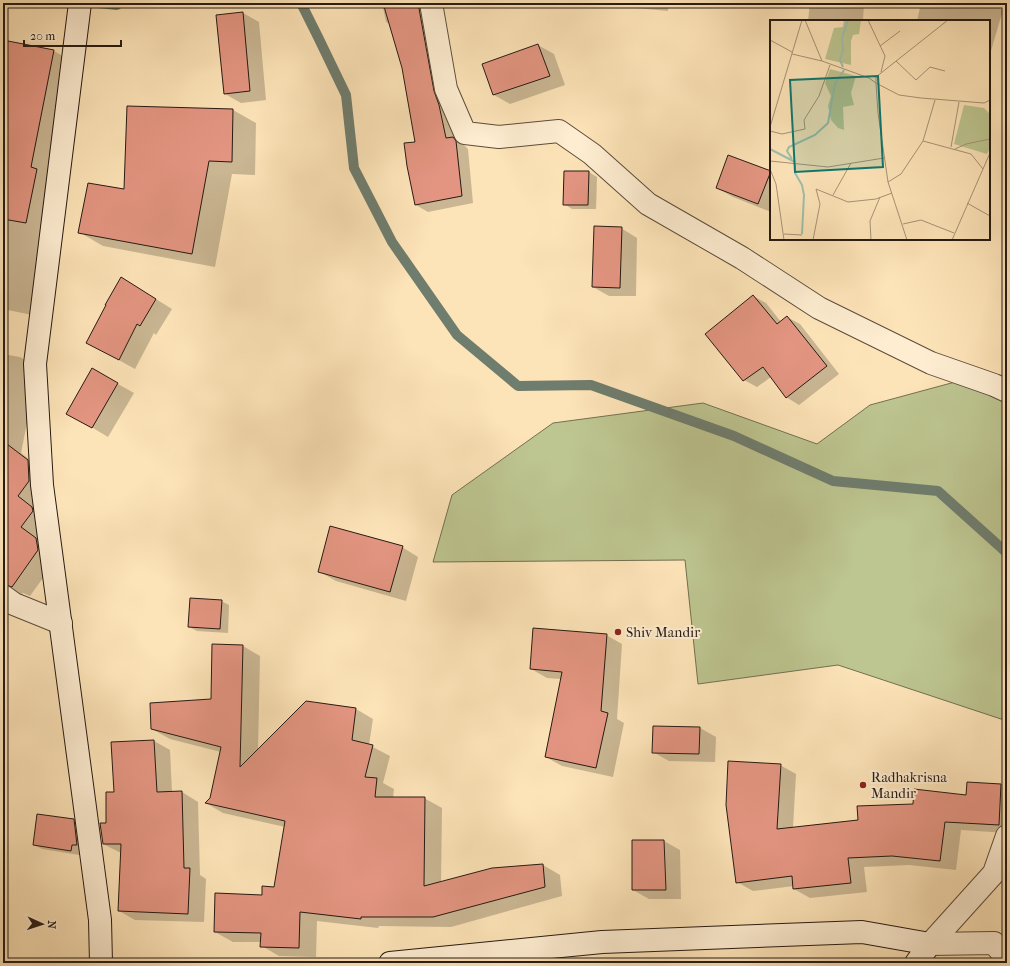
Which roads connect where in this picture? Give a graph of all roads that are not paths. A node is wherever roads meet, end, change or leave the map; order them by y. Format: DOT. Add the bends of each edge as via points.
graph roads {
  1 [pos="80,3"];
  2 [pos="432,3"];
  3 [pos="1007,391"];
  4 [pos="3,596"];
  5 [pos="61,623"];
  6 [pos="1007,836"];
  7 [pos="930,944"];
  8 [pos="1007,960"];
  9 [pos="100,963"];
  10 [pos="390,963"];
  11 [pos="916,963"];
  1 -- 5 [label="main road" via="35,364 42,485"];
  2 -- 3 [label="main road" via="446,89 465,133 499,137 559,131 592,154 648,204 742,258 819,308 931,363"];
  4 -- 5 [label="main road" via="14,604"];
  5 -- 9 [label="main road" via="100,920"];
  6 -- 7 [label="main road" via="994,873"];
  7 -- 8 [label="main road" via="994,943"];
  7 -- 10 [label="main road" via="862,932 602,942"];
  7 -- 11 [label="main road"];
}
